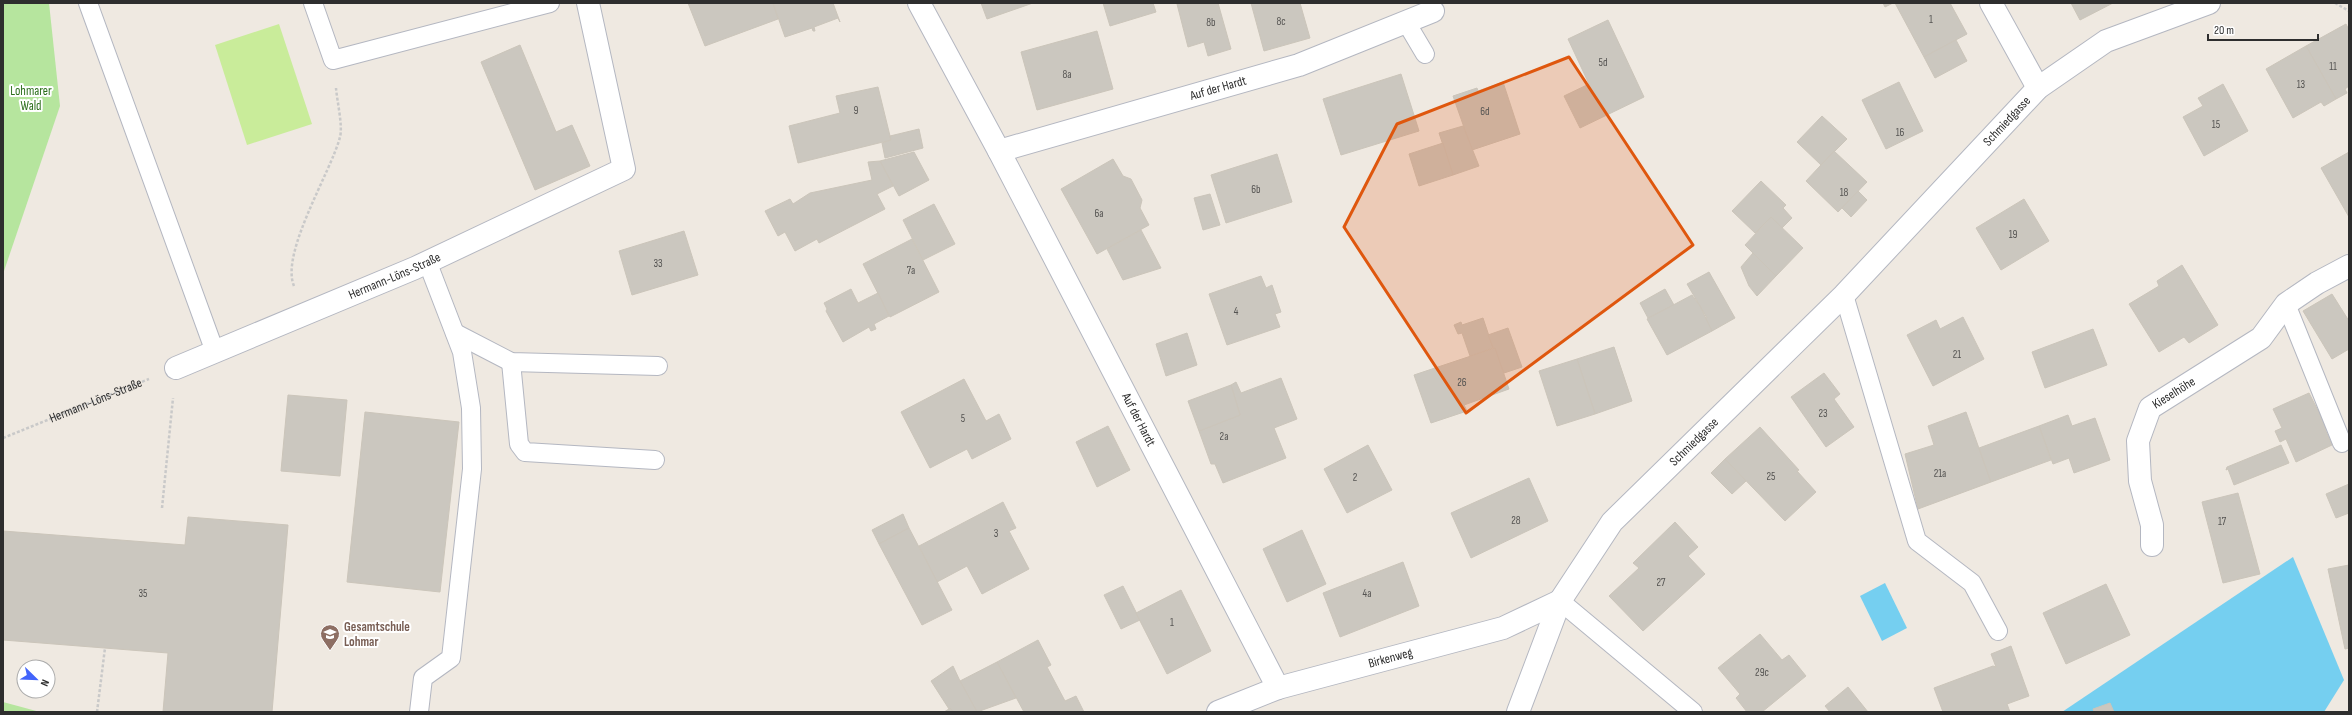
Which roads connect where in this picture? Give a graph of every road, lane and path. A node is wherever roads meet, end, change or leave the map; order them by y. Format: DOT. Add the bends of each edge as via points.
graph roads {
  1 [pos="88,3"];
  2 [pos="314,3"];
  3 [pos="550,3"];
  4 [pos="588,3"];
  5 [pos="919,3"];
  6 [pos="1991,3"];
  7 [pos="2209,3"];
  8 [pos="2335,3"];
  9 [pos="1433,11"];
  10 [pos="2349,11"];
  11 [pos="1406,22"];
  12 [pos="1425,54"];
  13 [pos="333,60"];
  14 [pos="2038,88"];
  15 [pos="999,151"];
  16 [pos="427,261"];
  17 [pos="2349,266"];
  18 [pos="1844,295"];
  19 [pos="2286,304"];
  20 [pos="307,313"];
  21 [pos="456,333"];
  22 [pos="215,352"];
  23 [pos="511,362"];
  24 [pos="658,366"];
  25 [pos="176,368"];
  26 [pos="3,438"];
  27 [pos="2342,443"];
  28 [pos="655,460"];
  29 [pos="162,508"];
  30 [pos="2152,545"];
  31 [pos="1560,601"];
  32 [pos="1998,631"];
  33 [pos="105,648"];
  34 [pos="1278,688"];
  35 [pos="97,712"];
  36 [pos="419,712"];
  37 [pos="1218,712"];
  38 [pos="1518,712"];
  39 [pos="1693,712"];
  1 -- 22 [label="lane"];
  2 -- 13 [label="lane"];
  3 -- 13 [label="lane"];
  4 -- 16 [label="street, Hermann-Löns-Straße" via="624,169"];
  5 -- 15 [label="street, Auf der Hardt"];
  6 -- 14 [label="street"];
  7 -- 14 [label="street, Schmiedgasse" via="2106,41"];
  8 -- 10 [label="path"];
  9 -- 11 [label="street, Auf der Hardt"];
  11 -- 12 [label="lane"];
  11 -- 15 [label="street, Auf der Hardt" via="1299,65"];
  13 -- 20 [label="path" via="341,136 293,259 292,279"];
  14 -- 18 [label="street, Schmiedgasse"];
  15 -- 34 [label="street, Auf der Hardt"];
  16 -- 20 [label="street, Hermann-Löns-Straße"];
  16 -- 21 [label="lane"];
  17 -- 19 [label="street, Kieselhöhe"];
  18 -- 31 [label="street, Schmiedgasse" via="1612,522"];
  18 -- 32 [label="lane" via="1917,541 1972,583"];
  19 -- 27 [label="lane"];
  19 -- 30 [label="street, Kieselhöhe" via="2261,338 2150,408 2138,442 2140,481 2152,525"];
  20 -- 22 [label="street, Hermann-Löns-Straße"];
  21 -- 23 [label="lane"];
  21 -- 36 [label="lane" via="462,352 471,408 472,469 451,658 423,678"];
  22 -- 25 [label="street, Hermann-Löns-Straße"];
  23 -- 24 [label="lane"];
  23 -- 28 [label="lane" via="519,444 525,452"];
  25 -- 26 [label="path, Hermann-Löns-Straße"];
  25 -- 29 [label="path"];
  31 -- 34 [label="street, Birkenweg" via="1503,628"];
  31 -- 38 [label="street, Schmiedgasse"];
  31 -- 39 [label="lane"];
  33 -- 35 [label="path"];
  34 -- 37 [label="street, Birkenweg"];
}
